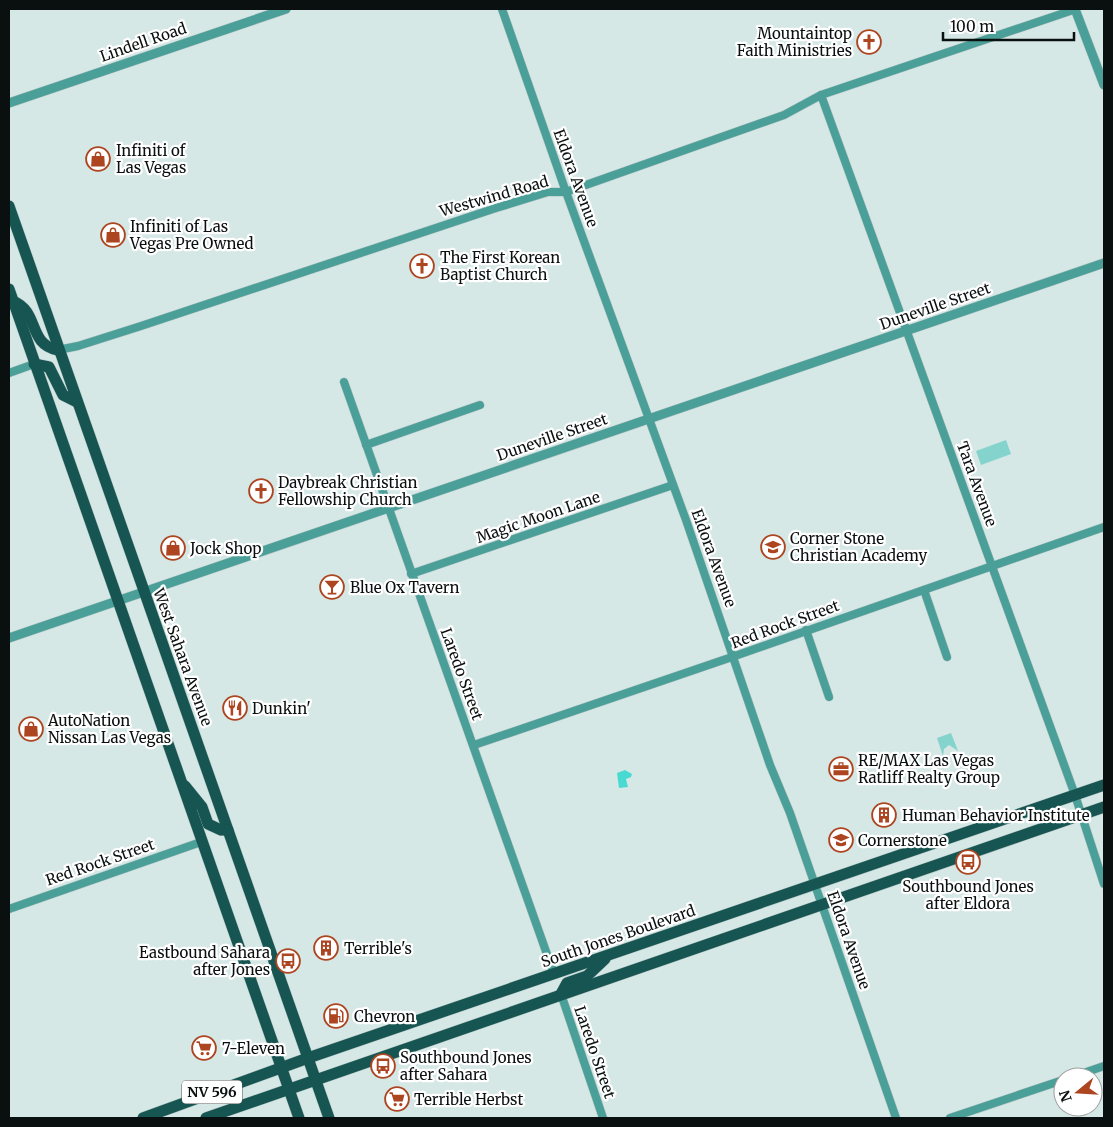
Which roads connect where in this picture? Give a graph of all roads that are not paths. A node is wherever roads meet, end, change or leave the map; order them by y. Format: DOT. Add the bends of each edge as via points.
graph roads {
  1 [pos="286,9"];
  2 [pos="502,9"];
  3 [pos="1076,9"];
  4 [pos="267,12"];
  5 [pos="1104,85"];
  6 [pos="821,95"];
  7 [pos="9,103"];
  8 [pos="566,192"];
  9 [pos="9,206"];
  10 [pos="1104,263"];
  11 [pos="9,289"];
  12 [pos="13,301"];
  13 [pos="906,331"];
  14 [pos="58,350"];
  15 [pos="34,364"];
  16 [pos="9,373"];
  17 [pos="344,382"];
  18 [pos="77,402"];
  19 [pos="480,405"];
  20 [pos="649,418"];
  21 [pos="366,445"];
  22 [pos="673,485"];
  23 [pos="388,508"];
  24 [pos="1104,527"];
  25 [pos="992,567"];
  26 [pos="411,574"];
  27 [pos="924,590"];
  28 [pos="143,592"];
  29 [pos="118,601"];
  30 [pos="806,630"];
  31 [pos="9,638"];
  32 [pos="732,657"];
  33 [pos="947,657"];
  34 [pos="829,697"];
  35 [pos="474,745"];
  36 [pos="180,780"];
  37 [pos="1104,785"];
  38 [pos="1075,795"];
  39 [pos="1104,807"];
  40 [pos="1081,815"];
  41 [pos="228,830"];
  42 [pos="201,842"];
  43 [pos="1104,884"];
  44 [pos="816,885"];
  45 [pos="822,904"];
  46 [pos="9,909"];
  47 [pos="608,956"];
  48 [pos="554,974"];
  49 [pos="561,994"];
  50 [pos="308,1058"];
  51 [pos="281,1067"];
  52 [pos="315,1079"];
  53 [pos="1053,1083"];
  54 [pos="288,1088"];
  55 [pos="143,1118"];
  56 [pos="206,1118"];
  57 [pos="299,1118"];
  58 [pos="329,1118"];
  59 [pos="603,1118"];
  60 [pos="896,1118"];
  61 [pos="950,1118"];
  1 -- 4 [label="street, Lindell Road"];
  2 -- 8 [label="street, Eldora Avenue"];
  3 -- 5 [label="street"];
  3 -- 6 [label="street, Westwind Road"];
  4 -- 7 [label="street, Lindell Road"];
  6 -- 8 [label="street, Westwind Road" via="784,115"];
  6 -- 13 [label="street, Tara Avenue"];
  8 -- 14 [label="street, Westwind Road" via="548,192 496,208 141,326"];
  8 -- 20 [label="street, Eldora Avenue"];
  9 -- 14 [label="main road, West Sahara Avenue"];
  10 -- 13 [label="street, Duneville Street"];
  11 -- 12 [label="main road"];
  12 -- 14 [label="main road" via="25,308 40,342"];
  12 -- 15 [label="main road"];
  13 -- 20 [label="street, Duneville Street"];
  13 -- 25 [label="street, Tara Avenue"];
  14 -- 18 [label="main road, West Sahara Avenue"];
  15 -- 16 [label="street"];
  15 -- 18 [label="main road" via="49,367 63,395"];
  15 -- 29 [label="main road"];
  17 -- 21 [label="street, Laredo Street"];
  18 -- 28 [label="main road, West Sahara Avenue"];
  19 -- 21 [label="street"];
  20 -- 22 [label="street, Eldora Avenue"];
  20 -- 23 [label="street, Duneville Street"];
  21 -- 23 [label="street, Laredo Street"];
  22 -- 26 [label="street, Magic Moon Lane"];
  22 -- 32 [label="street, Eldora Avenue"];
  23 -- 26 [label="street, Laredo Street"];
  23 -- 28 [label="street, Duneville Street"];
  24 -- 25 [label="street, Red Rock Street"];
  25 -- 27 [label="street, Red Rock Street"];
  25 -- 38 [label="street, Tara Avenue"];
  26 -- 35 [label="street, Laredo Street"];
  27 -- 30 [label="street, Red Rock Street"];
  27 -- 33 [label="street"];
  28 -- 29 [label="street, Duneville Street"];
  28 -- 41 [label="main road, West Sahara Avenue"];
  29 -- 31 [label="street, Duneville Street"];
  29 -- 36 [label="main road"];
  30 -- 32 [label="street, Red Rock Street"];
  30 -- 34 [label="street"];
  32 -- 35 [label="street, Red Rock Street"];
  32 -- 44 [label="street, Eldora Avenue"];
  35 -- 48 [label="street, Laredo Street"];
  36 -- 41 [label="main road" via="202,807 208,824"];
  36 -- 42 [label="main road"];
  37 -- 38 [label="main road, South Jones Boulevard"];
  38 -- 40 [label="street, Tara Avenue"];
  38 -- 44 [label="main road, South Jones Boulevard"];
  39 -- 40 [label="main road"];
  40 -- 43 [label="street, Tara Avenue"];
  40 -- 45 [label="main road"];
  41 -- 50 [label="main road, West Sahara Avenue"];
  42 -- 46 [label="street, Red Rock Street"];
  42 -- 51 [label="main road"];
  44 -- 45 [label="street, Eldora Avenue"];
  44 -- 47 [label="main road, South Jones Boulevard"];
  45 -- 49 [label="main road"];
  45 -- 60 [label="street, Eldora Avenue"];
  47 -- 48 [label="main road, South Jones Boulevard"];
  47 -- 49 [label="main road" via="587,976 567,983"];
  48 -- 50 [label="main road, South Jones Boulevard"];
  49 -- 52 [label="main road"];
  49 -- 59 [label="street, Laredo Street"];
  50 -- 51 [label="main road, South Jones Boulevard / NV 596"];
  50 -- 52 [label="main road, West Sahara Avenue"];
  51 -- 54 [label="main road"];
  51 -- 55 [label="main road, South Jones Boulevard / NV 596"];
  52 -- 54 [label="main road, NV 596"];
  52 -- 58 [label="main road, West Sahara Avenue"];
  53 -- 61 [label="street"];
  54 -- 56 [label="main road, NV 596"];
  54 -- 57 [label="main road"];
}
